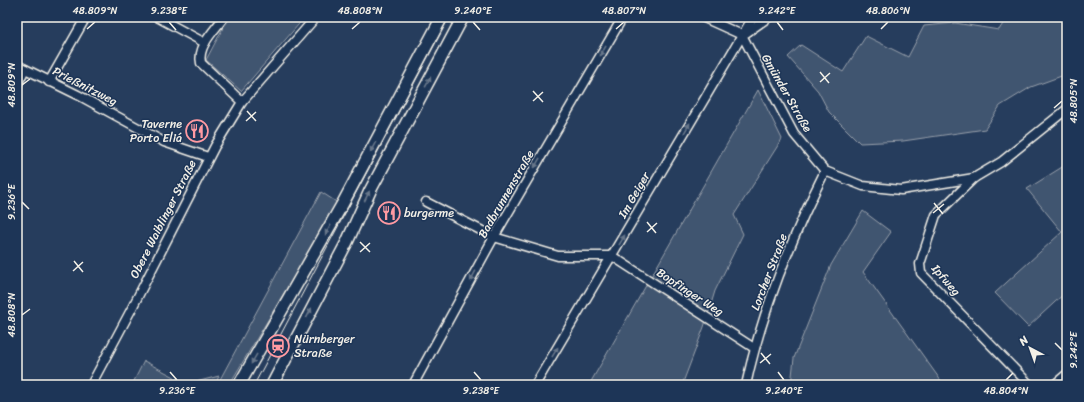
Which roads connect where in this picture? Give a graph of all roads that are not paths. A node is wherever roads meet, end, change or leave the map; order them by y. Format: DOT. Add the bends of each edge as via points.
graph roads {
  1 [pos="86,17"];
  2 [pos="157,17"];
  3 [pos="224,17"];
  4 [pos="316,17"];
  5 [pos="442,17"];
  6 [pos="463,17"];
  7 [pos="623,17"];
  8 [pos="702,17"];
  9 [pos="753,17"];
  10 [pos="769,17"];
  11 [pos="742,35"];
  12 [pos="205,43"];
  13 [pos="21,67"];
  14 [pos="49,82"];
  15 [pos="17,85"];
  16 [pos="242,102"];
  17 [pos="1067,109"];
  18 [pos="208,157"];
  19 [pos="825,171"];
  20 [pos="974,178"];
  21 [pos="426,202"];
  22 [pos="494,237"];
  23 [pos="612,256"];
  24 [pos="754,348"];
  25 [pos="1067,374"];
  26 [pos="91,385"];
  27 [pos="239,385"];
  28 [pos="272,385"];
  29 [pos="413,385"];
  30 [pos="534,385"];
  31 [pos="746,385"];
  32 [pos="1030,385"];
  33 [pos="1054,385"];
  1 -- 14 [label="street"];
  2 -- 12 [label="street"];
  3 -- 12 [label="street"];
  4 -- 16 [label="street, Obere Waiblinger Straße"];
  5 -- 27 [label="main road, one-way" via="343,203"];
  28 -- 6 [label="main road, one-way" via="347,242 370,191"];
  7 -- 22 [label="street, Badbrunnenstraße, one-way"];
  8 -- 11 [label="street"];
  9 -- 11 [label="street, Im Geiger"];
  10 -- 11 [label="street"];
  11 -- 19 [label="street, Gmünder Straße" via="794,134"];
  23 -- 11 [label="street, Im Geiger, one-way"];
  12 -- 16 [label="street" via="201,63"];
  13 -- 14 [label="street, Prießnitzweg"];
  13 -- 15 [label="street"];
  14 -- 18 [label="street, Prießnitzweg" via="78,94 164,142"];
  16 -- 18 [label="street, Obere Waiblinger Straße"];
  17 -- 20 [label="street" via="1001,162"];
  18 -- 26 [label="street, Obere Waiblinger Straße"];
  19 -- 20 [label="street, Gmünder Straße" via="863,186 901,190"];
  19 -- 24 [label="street, Lorcher Straße" via="786,259"];
  20 -- 32 [label="street, Ipfweg" via="936,215 922,258 921,273"];
  21 -- 22 [label="street"];
  22 -- 23 [label="street" via="558,256"];
  22 -- 29 [label="street, Badbrunnenstraße, one-way"];
  23 -- 24 [label="street, Bopfinger Weg"];
  30 -- 23 [label="street, Im Geiger, one-way"];
  24 -- 31 [label="street, Lorcher Straße"];
  25 -- 33 [label="street"];
}
